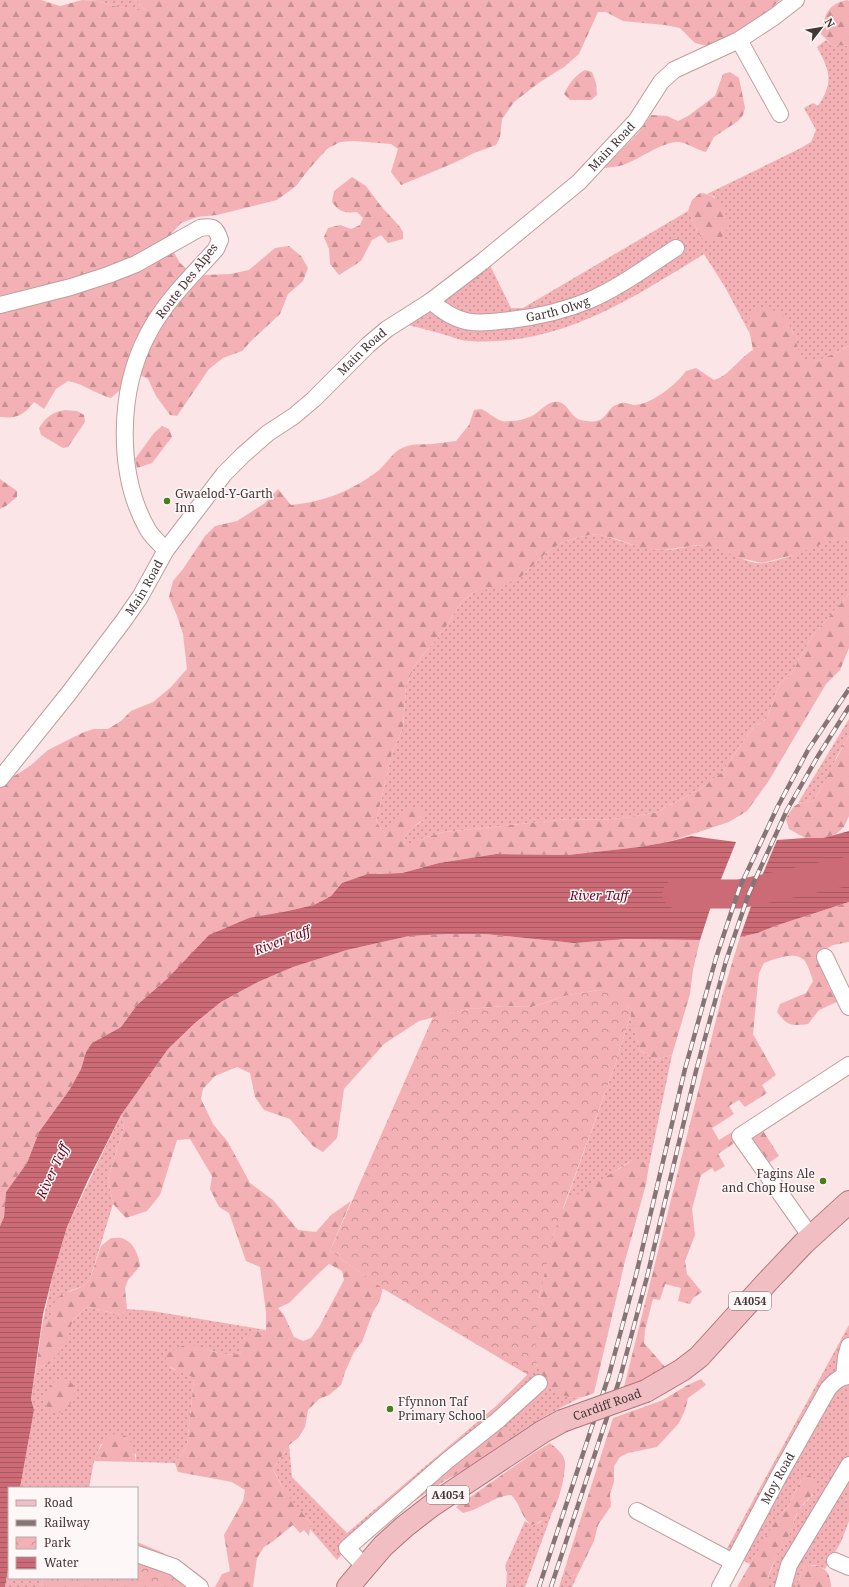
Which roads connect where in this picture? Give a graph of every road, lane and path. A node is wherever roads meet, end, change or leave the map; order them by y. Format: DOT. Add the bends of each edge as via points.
graph roads {
  1 [pos="796,0"];
  2 [pos="739,40"];
  3 [pos="780,114"];
  4 [pos="676,248"];
  5 [pos="431,301"];
  6 [pos="0,305"];
  7 [pos="166,550"];
  8 [pos="0,779"];
  9 [pos="825,957"];
  10 [pos="849,1007"];
  11 [pos="849,1065"];
  12 [pos="849,1202"];
  13 [pos="811,1237"];
  14 [pos="849,1346"];
  15 [pos="846,1376"];
  16 [pos="539,1383"];
  17 [pos="849,1465"];
  18 [pos="637,1511"];
  19 [pos="138,1554"];
  20 [pos="733,1562"];
  21 [pos="364,1567"];
  22 [pos="200,1587"];
  23 [pos="348,1587"];
  24 [pos="720,1587"];
  25 [pos="783,1587"];
  1 -- 2 [label="street, Main Road"];
  2 -- 3 [label="street"];
  2 -- 5 [label="street, Main Road" via="674,70 661,82 636,121 579,182 487,259"];
  4 -- 5 [label="street, Garth Olwg" via="618,286 590,300 555,312 521,319 470,322 456,319 443,312"];
  5 -- 7 [label="street, Main Road" via="377,337 299,412 243,455 224,474"];
  6 -- 7 [label="street, Route Des Alpes" via="71,287 122,270 200,228 210,227 217,231 220,240 216,249 165,306 148,334 136,361 124,420 125,446 134,497 148,530"];
  7 -- 8 [label="street, Main Road" via="124,620"];
  9 -- 10 [label="street"];
  11 -- 13 [label="street" via="740,1136"];
  12 -- 13 [label="main road, Cardiff Road / A4054"];
  13 -- 21 [label="main road, Cardiff Road / A4054, bridge" via="699,1357 682,1370 646,1391 562,1421 542,1432 431,1506 383,1546"];
  14 -- 15 [label="street, Moy Road"];
  15 -- 20 [label="street, Moy Road" via="834,1382 828,1389"];
  16 -- 21 [label="street" via="347,1548"];
  17 -- 25 [label="street" via="788,1564"];
  18 -- 20 [label="street"];
  19 -- 22 [label="street" via="174,1568"];
  20 -- 24 [label="street, Moy Road"];
  21 -- 23 [label="main road, Cardiff Road / A4054"];
}
